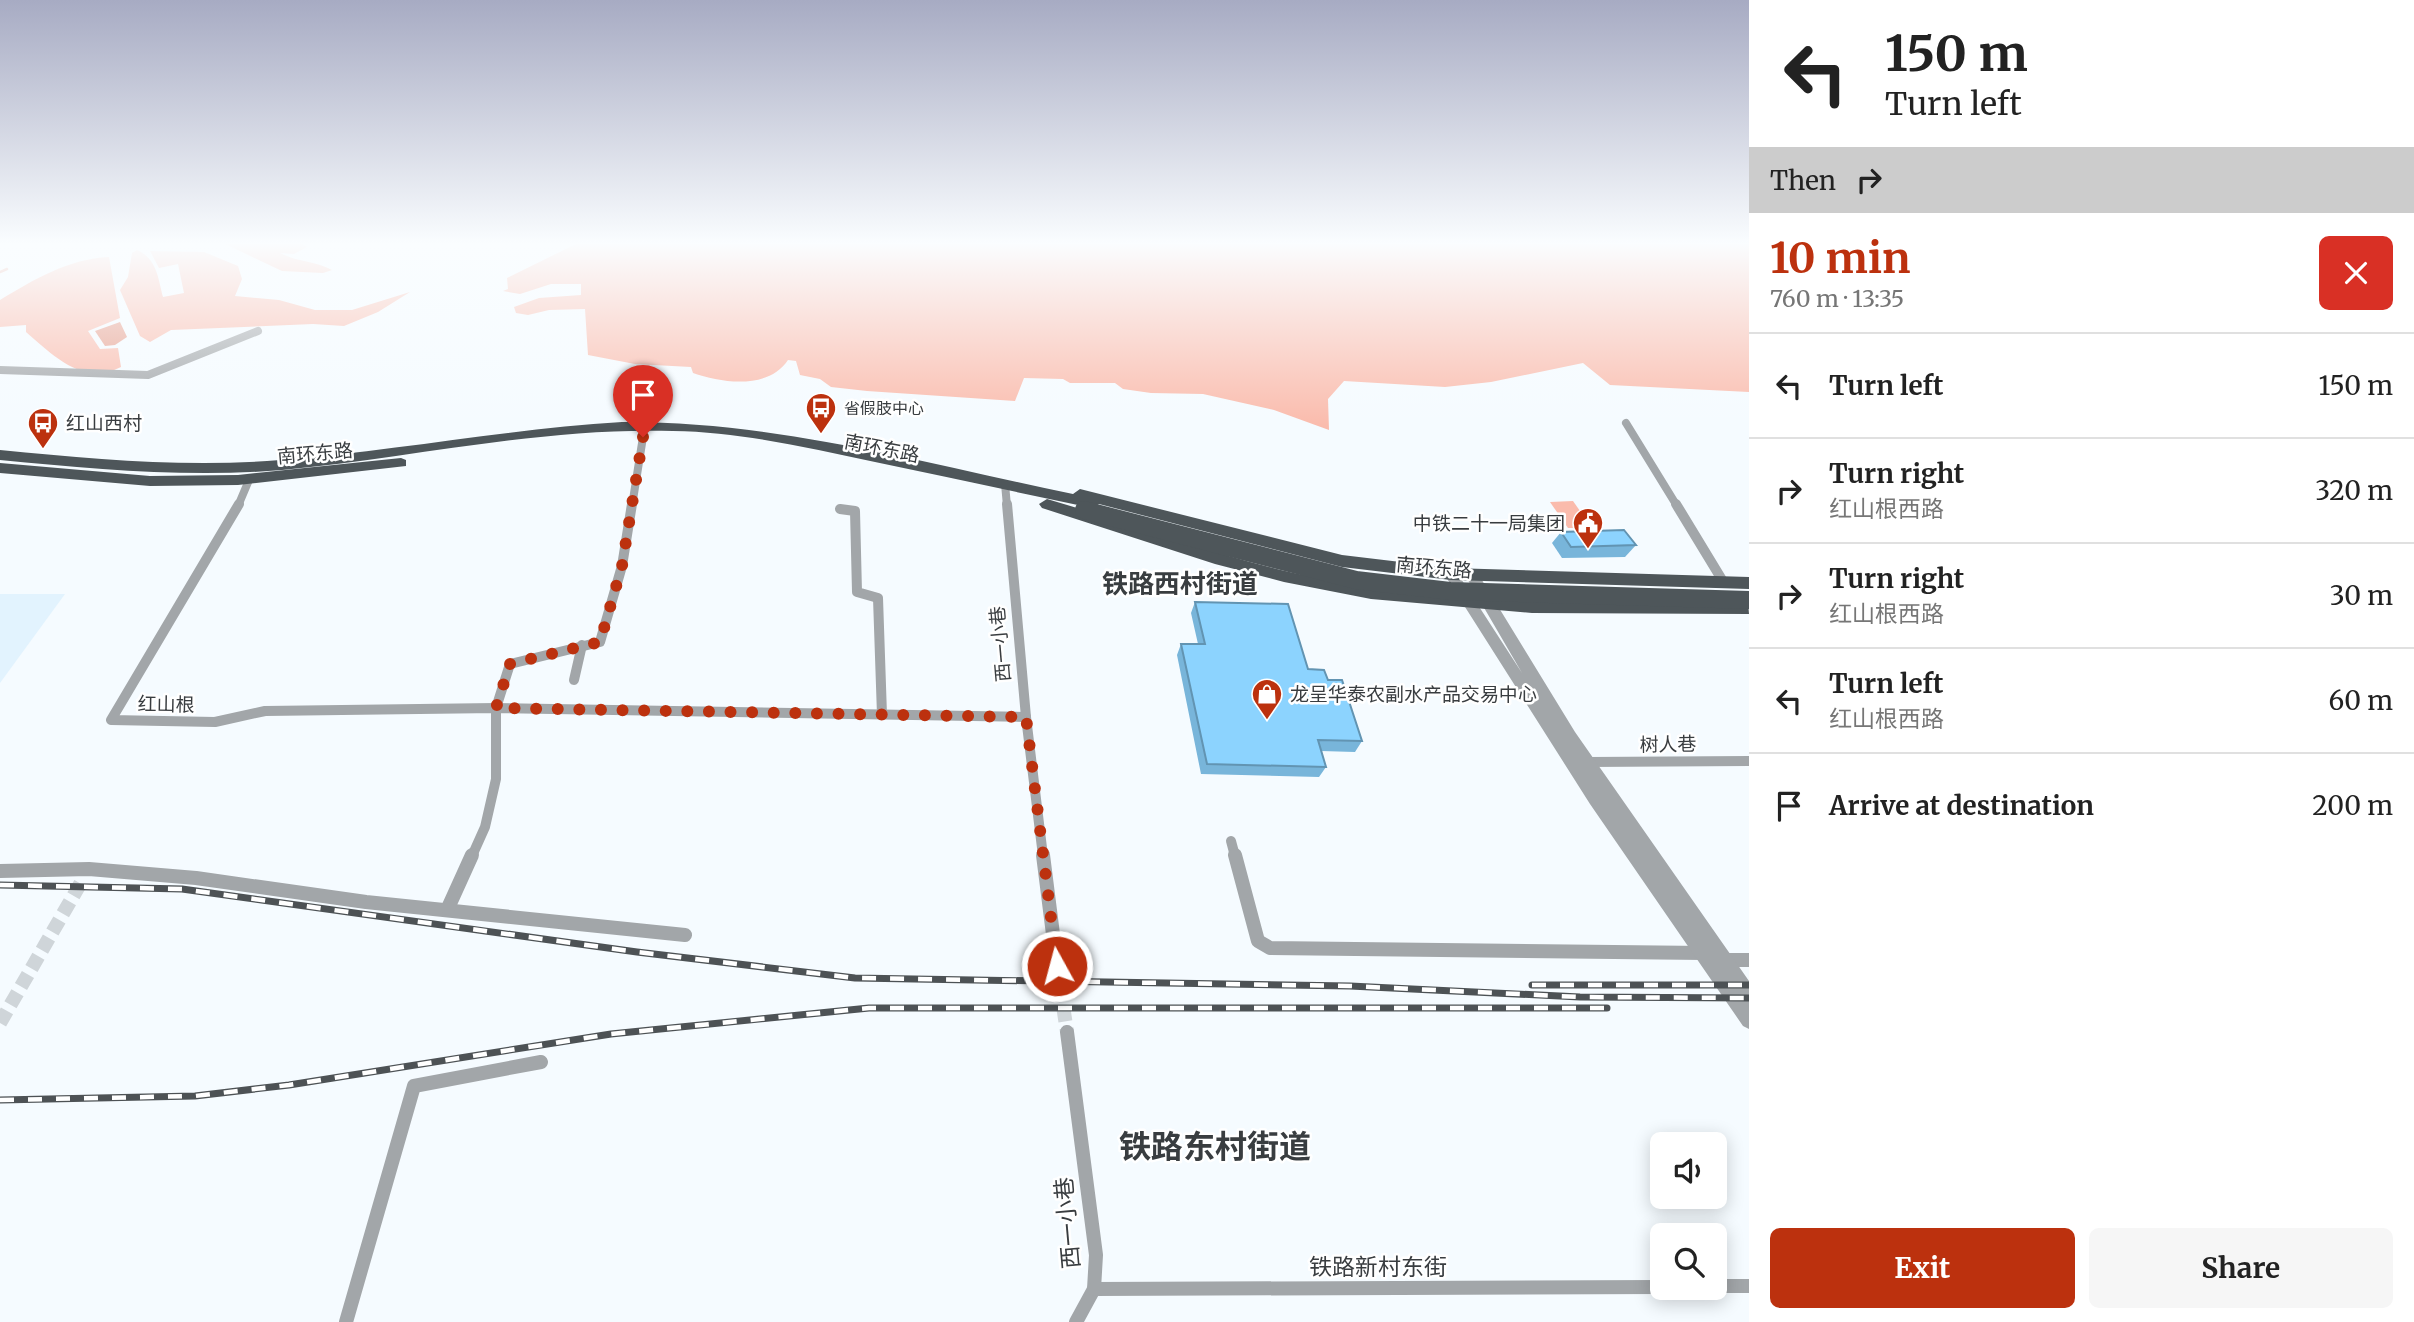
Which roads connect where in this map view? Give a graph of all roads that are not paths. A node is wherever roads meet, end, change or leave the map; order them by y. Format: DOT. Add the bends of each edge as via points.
graph roads {
  1 [pos="258,331"];
  2 [pos="0,370"];
  3 [pos="1626,423"];
  4 [pos="643,437"];
  5 [pos="0,455"];
  6 [pos="0,468"];
  7 [pos="252,473"];
  8 [pos="1006,490"];
  9 [pos="1051,500"];
  10 [pos="1088,506"];
  11 [pos="841,509"];
  12 [pos="1451,574"];
  13 [pos="1472,575"];
  14 [pos="1724,583"];
  15 [pos="1749,583"];
  16 [pos="1749,590"];
  17 [pos="1749,600"];
  18 [pos="1468,604"];
  19 [pos="1488,604"];
  20 [pos="1749,608"];
  21 [pos="582,645"];
  22 [pos="574,681"];
  23 [pos="496,708"];
  24 [pos="882,715"];
  25 [pos="1026,717"];
  26 [pos="1749,761"];
  27 [pos="1588,762"];
  28 [pos="1231,841"];
  29 [pos="0,871"];
  30 [pos="448,908"];
  31 [pos="685,935"];
  32 [pos="1704,953"];
  33 [pos="1724,960"];
  34 [pos="1749,960"];
  35 [pos="1057,966"];
  36 [pos="1749,996"];
  37 [pos="1749,1020"];
  38 [pos="1067,1032"];
  39 [pos="541,1062"];
  40 [pos="1727,1286"];
  41 [pos="1749,1286"];
  42 [pos="1650,1287"];
  43 [pos="1094,1289"];
  44 [pos="346,1322"];
  45 [pos="1076,1322"];
  1 -- 2 [label="street" via="148,376"];
  3 -- 14 [label="street"];
  4 -- 7 [label="highway, 南环东路" via="549,444 368,469"];
  4 -- 8 [label="highway, 南环东路" via="672,435 740,443"];
  4 -- 21 [label="street" via="622,566 600,642"];
  5 -- 7 [label="highway, 南环东路"];
  6 -- 7 [label="highway, 南环东路" via="150,481"];
  7 -- 8 [label="highway, 南环东路" via="559,432 671,426 793,440"];
  7 -- 23 [label="street, 红山根" via="246,492 111,720 215,722 265,711"];
  8 -- 9 [label="highway, 南环东路"];
  8 -- 25 [label="street, 西一小巷"];
  9 -- 10 [label="highway, 南环东路"];
  9 -- 12 [label="highway" via="1087,494 1342,561"];
  9 -- 18 [label="highway" via="1185,551 1268,572"];
  10 -- 16 [label="highway, 南环东路, bridge" via="1355,571 1444,581"];
  10 -- 17 [label="highway, 南环东路, bridge" via="1356,580 1450,591"];
  11 -- 24 [label="street" via="855,511 858,592 878,598"];
  12 -- 13 [label="highway"];
  12 -- 18 [label="street"];
  13 -- 14 [label="highway"];
  13 -- 19 [label="street"];
  14 -- 15 [label="highway"];
  18 -- 19 [label="highway"];
  18 -- 32 [label="street"];
  19 -- 20 [label="highway"];
  19 -- 27 [label="street"];
  21 -- 22 [label="street"];
  21 -- 23 [label="street" via="510,664"];
  23 -- 24 [label="street"];
  23 -- 30 [label="street" via="496,779 485,827"];
  24 -- 25 [label="street"];
  25 -- 35 [label="street, 西一小巷"];
  26 -- 27 [label="street, 树人巷"];
  27 -- 33 [label="street"];
  28 -- 32 [label="street" via="1258,942 1270,948"];
  29 -- 30 [label="street" via="196,878 366,902"];
  30 -- 31 [label="street"];
  32 -- 37 [label="street"];
  33 -- 34 [label="street"];
  33 -- 36 [label="street"];
  38 -- 43 [label="street, 西一小巷" via="1096,1255"];
  39 -- 44 [label="street" via="414,1086"];
  40 -- 41 [label="street"];
  42 -- 43 [label="street, 铁路新村东街"];
  43 -- 45 [label="street, 西一小巷"];
}
